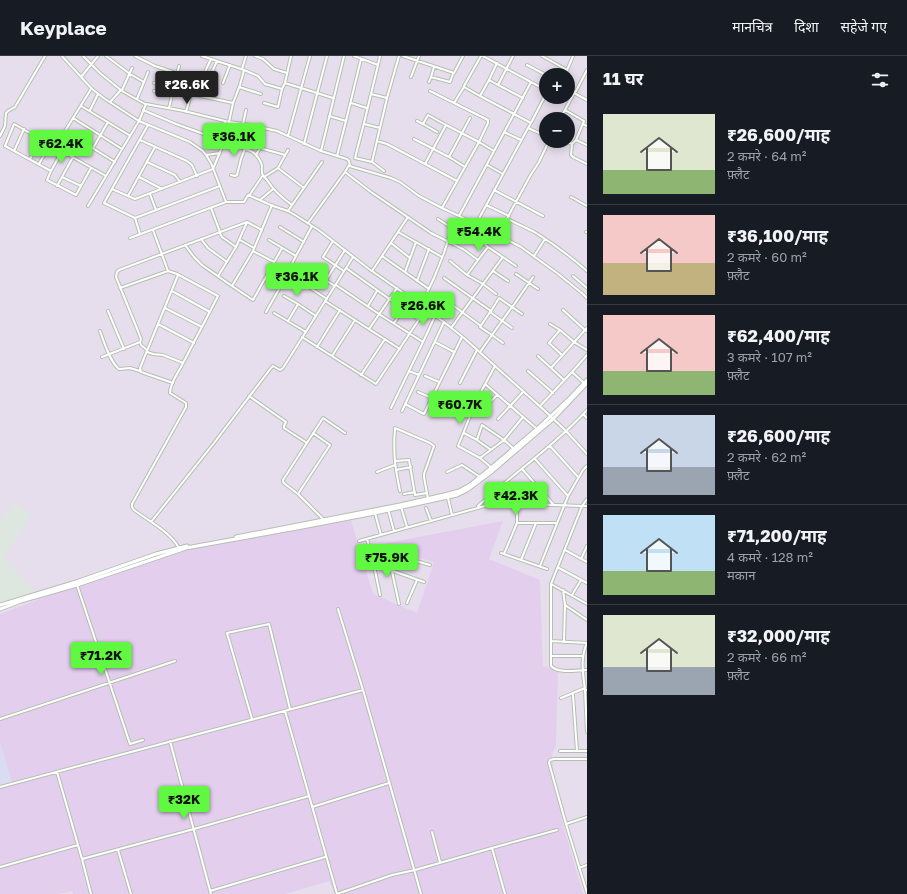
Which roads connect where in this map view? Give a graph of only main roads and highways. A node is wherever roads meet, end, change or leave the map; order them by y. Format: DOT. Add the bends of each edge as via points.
graph roads {
  1 [pos="587,380"];
  2 [pos="585,383"];
  3 [pos="552,418"];
  4 [pos="388,508"];
  5 [pos="77,584"];
  6 [pos="0,605"];
  7 [pos="0,609"];
  1 -- 2 [label="main road"];
  2 -- 3 [label="main road"];
  3 -- 4 [label="main road" via="470,485 459,491"];
  3 -- 4 [label="main road" via="495,469 461,494"];
  4 -- 5 [label="main road" via="375,513 186,548"];
  4 -- 5 [label="main road" via="179,548"];
  5 -- 6 [label="main road"];
  5 -- 7 [label="main road"];
}
